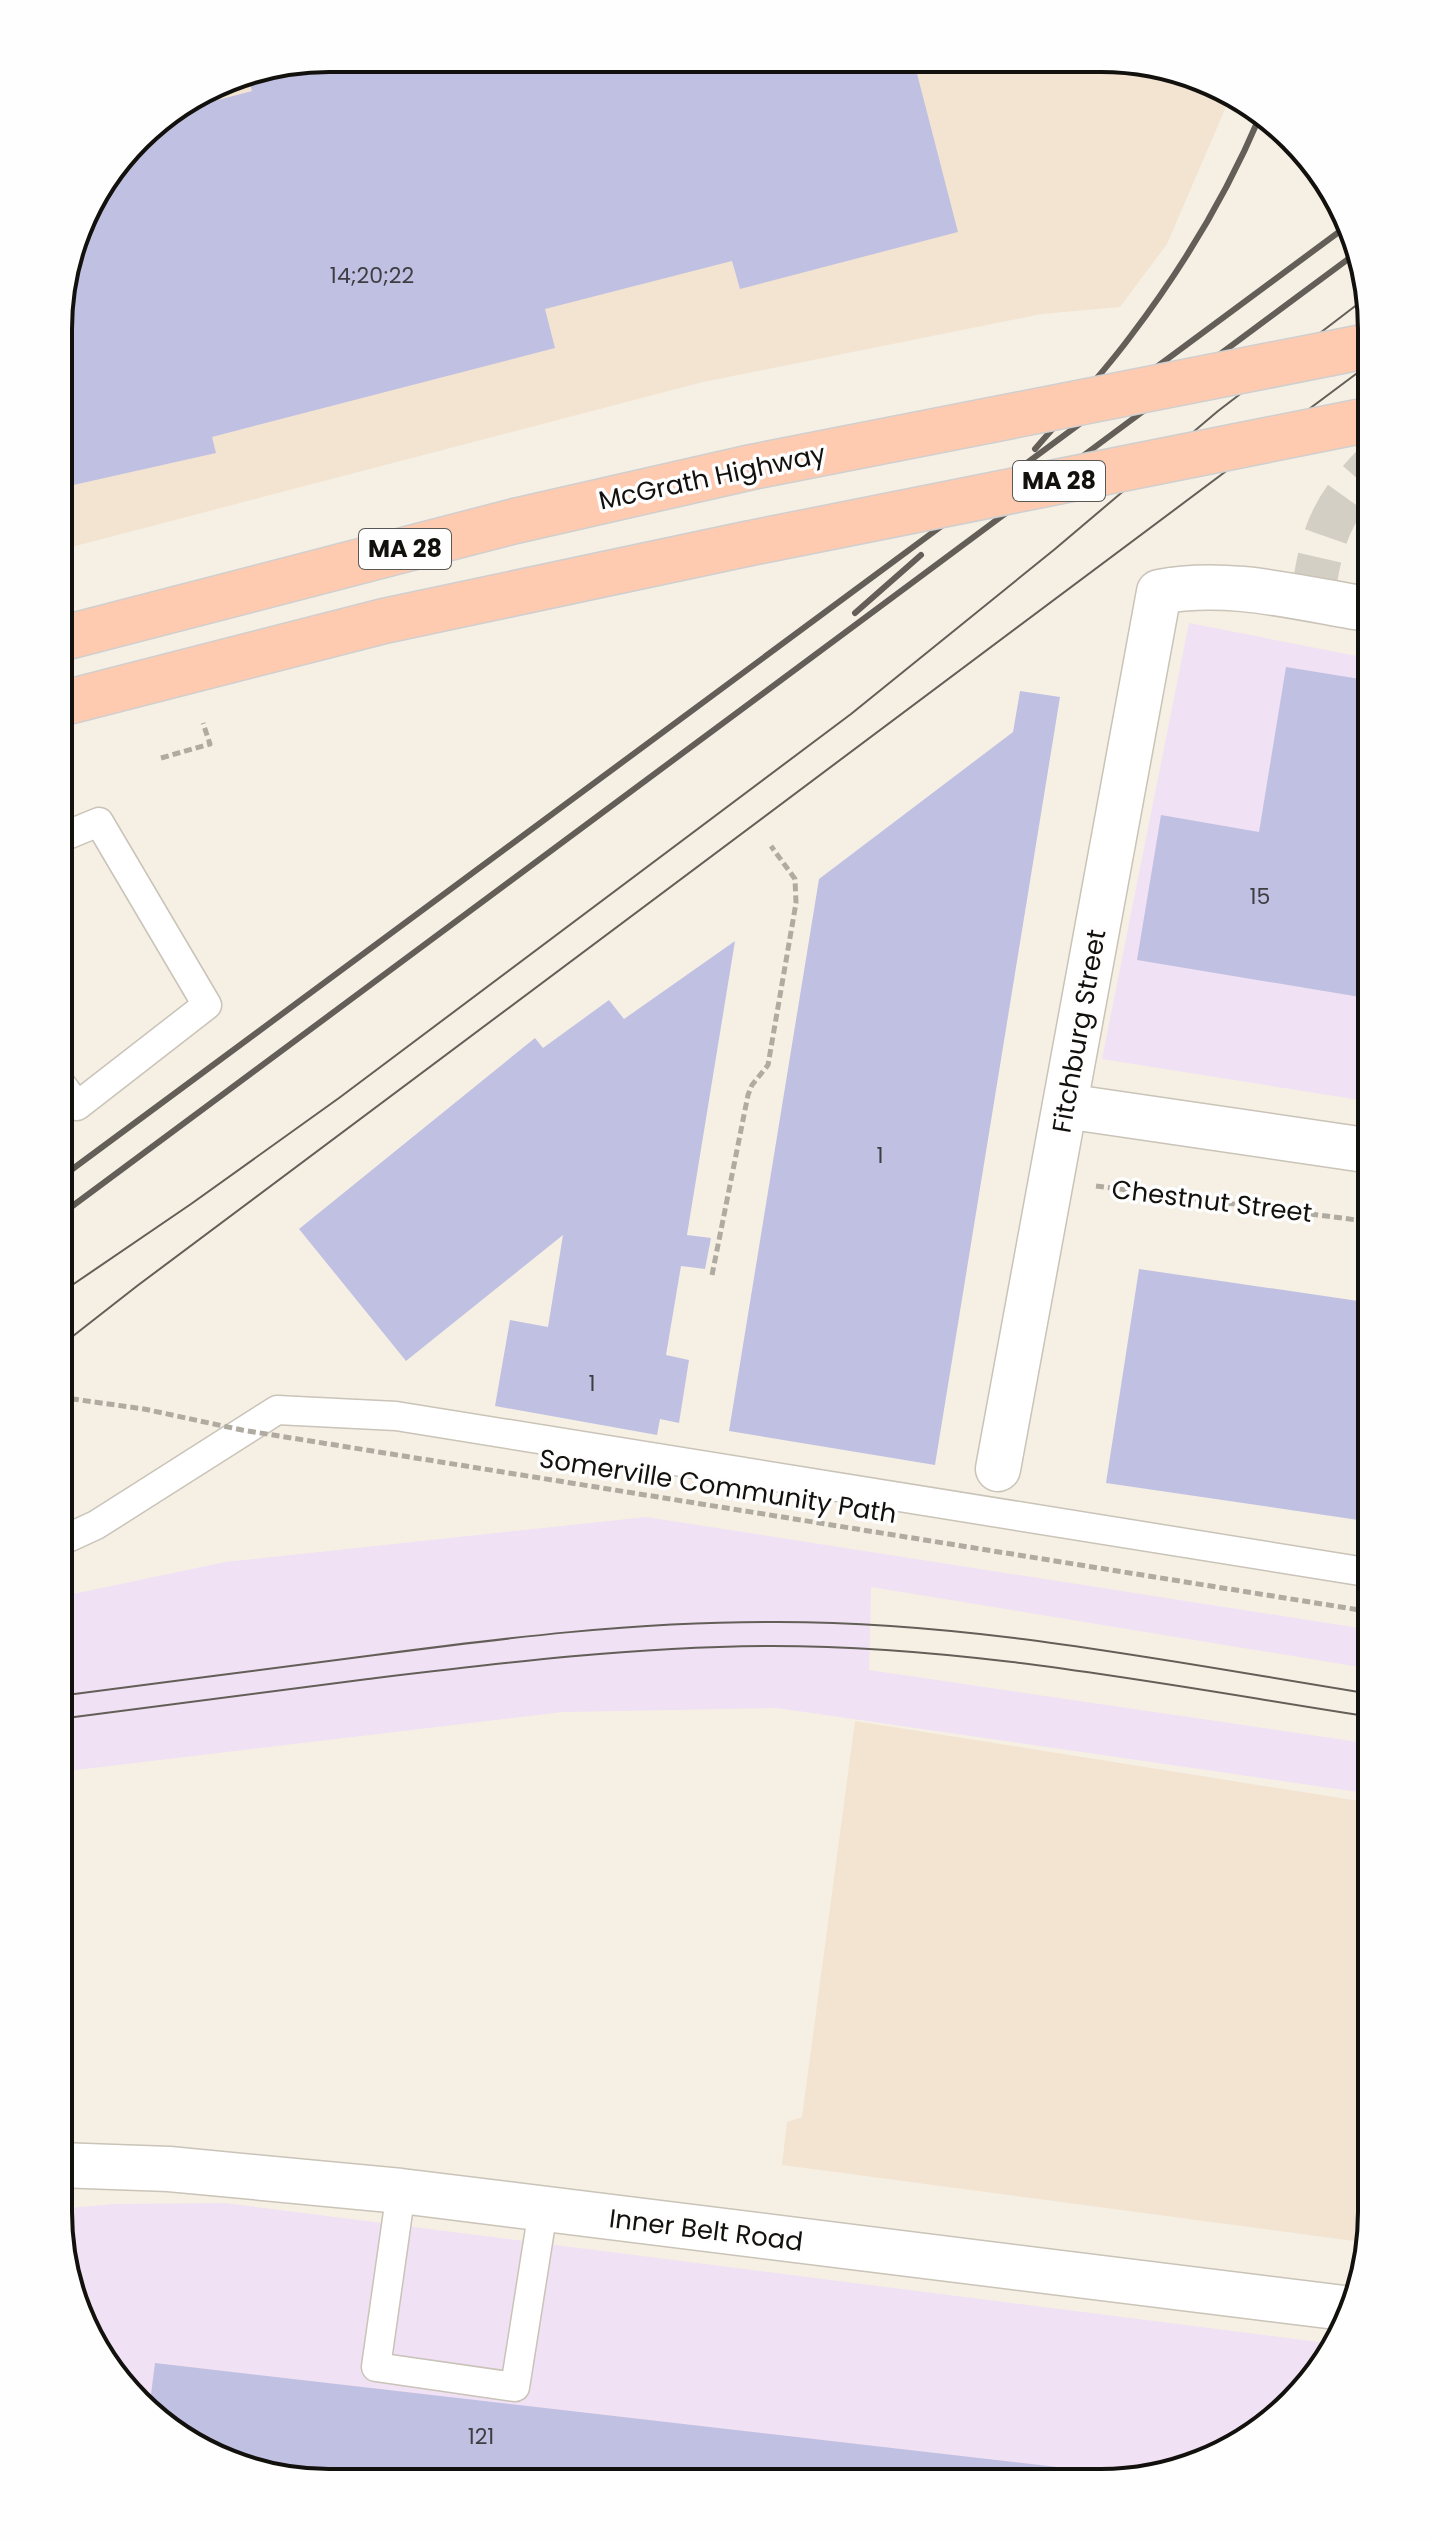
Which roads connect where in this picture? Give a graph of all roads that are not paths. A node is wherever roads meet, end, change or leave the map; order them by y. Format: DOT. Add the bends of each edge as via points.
graph roads {
  1 [pos="1358,348"];
  2 [pos="1358,422"];
  3 [pos="1358,608"];
  4 [pos="72,636"];
  5 [pos="72,701"];
  6 [pos="72,833"];
  7 [pos="72,1099"];
  8 [pos="1065,1106"];
  9 [pos="1358,1149"];
  10 [pos="998,1469"];
  11 [pos="72,1536"];
  12 [pos="1357,1571"];
  13 [pos="72,2166"];
  14 [pos="401,2191"];
  15 [pos="543,2210"];
  16 [pos="1339,2307"];
  1 -- 4 [label="highway, McGrath Highway / MA 28, bridge" via="752,467 502,524"];
  2 -- 5 [label="highway, MA 28, bridge" via="439,608"];
  3 -- 8 [label="street, Fitchburg Street" via="1225,587 1159,592"];
  6 -- 7 [label="lane" via="99,822 207,1005 77,1106"];
  8 -- 9 [label="street"];
  8 -- 10 [label="street, Fitchburg Street"];
  11 -- 12 [label="lane" via="277,1410 396,1416"];
  13 -- 14 [label="street, Inner Belt Road" via="169,2169"];
  14 -- 15 [label="street, Inner Belt Road"];
  14 -- 15 [label="lane" via="376,2367 515,2387"];
  15 -- 16 [label="street, Inner Belt Road"];
}
